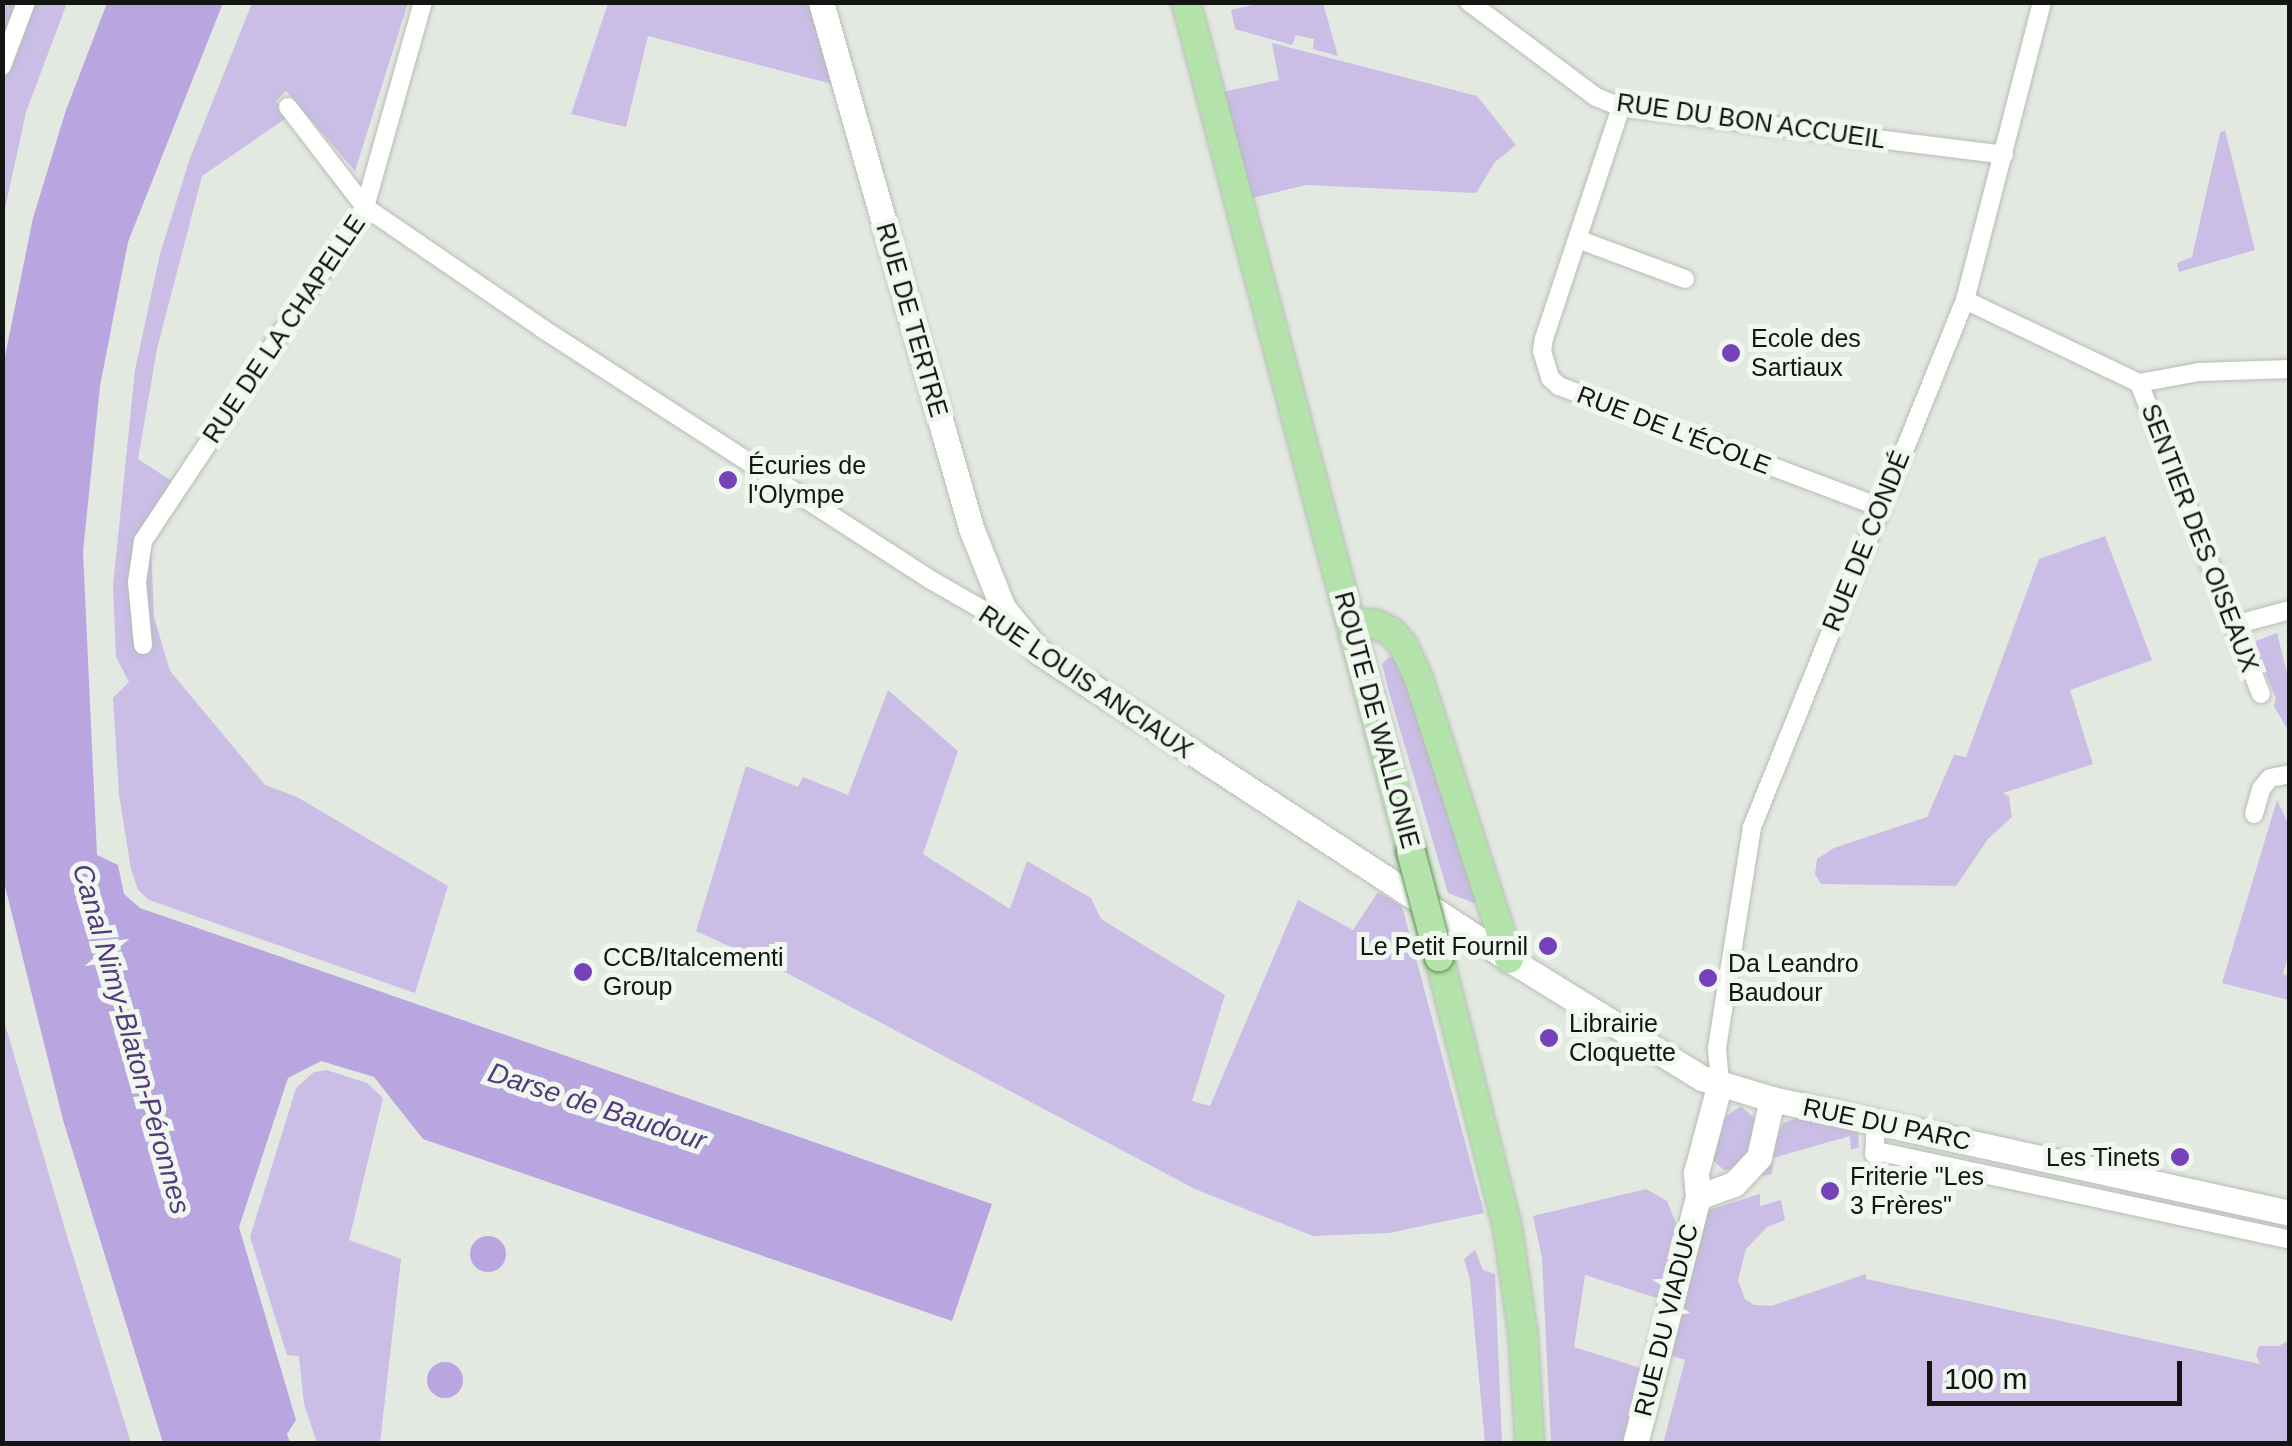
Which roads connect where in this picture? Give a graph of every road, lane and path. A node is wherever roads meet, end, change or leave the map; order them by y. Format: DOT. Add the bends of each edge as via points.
graph roads {
  1 [pos="26,2"];
  2 [pos="422,2"];
  3 [pos="821,2"];
  4 [pos="1186,2"];
  5 [pos="1468,2"];
  6 [pos="2042,2"];
  7 [pos="2,66"];
  8 [pos="288,107"];
  9 [pos="1621,108"];
  10 [pos="2004,155"];
  11 [pos="365,207"];
  12 [pos="1580,240"];
  13 [pos="1685,278"];
  14 [pos="1965,300"];
  15 [pos="2290,369"];
  16 [pos="2139,383"];
  17 [pos="1880,508"];
  18 [pos="2290,610"];
  19 [pos="1351,622"];
  20 [pos="2234,625"];
  21 [pos="1018,630"];
  22 [pos="143,645"];
  23 [pos="2262,694"];
  24 [pos="2290,774"];
  25 [pos="2254,814"];
  26 [pos="1510,959"];
  27 [pos="1720,1083"];
  28 [pos="1772,1099"];
  29 [pos="1876,1121"];
  30 [pos="1698,1197"];
  31 [pos="2290,1214"];
  32 [pos="2290,1240"];
  33 [pos="1530,1444"];
  34 [pos="1635,1444"];
  1 -- 7 [label="street"];
  2 -- 11 [label="street, RUE DE LA CHAPELLE"];
  3 -- 21 [label="street, RUE DE TERTRE" via="971,528"];
  4 -- 19 [label="main road, ROUTE DE WALLONIE"];
  5 -- 9 [label="street, RUE DU BON ACCUEIL" via="1596,97"];
  6 -- 10 [label="street, RUE DE CONDÉ"];
  8 -- 11 [label="street, RUE LOUIS ANCIAUX"];
  9 -- 10 [label="street, RUE DU BON ACCUEIL"];
  9 -- 12 [label="street, RUE DE L'ÉCOLE"];
  10 -- 14 [label="street, RUE DE CONDÉ"];
  11 -- 21 [label="street, RUE LOUIS ANCIAUX" via="543,329"];
  11 -- 22 [label="street, RUE DE LA CHAPELLE" via="143,541 137,582"];
  12 -- 13 [label="street"];
  12 -- 17 [label="street, RUE DE L'ÉCOLE" via="1542,351 1559,386"];
  14 -- 16 [label="street"];
  14 -- 17 [label="street, RUE DE CONDÉ"];
  15 -- 16 [label="street" via="2199,372"];
  16 -- 20 [label="street, SENTIER DES OISEAUX"];
  17 -- 27 [label="street, RUE DE CONDÉ" via="1752,827 1717,1048"];
  18 -- 20 [label="street"];
  19 -- 26 [label="main road" via="1376,624 1403,645"];
  19 -- 33 [label="main road, ROUTE DE WALLONIE, bridge" via="1499,1190"];
  20 -- 23 [label="street, SENTIER DES OISEAUX"];
  21 -- 26 [label="street, RUE LOUIS ANCIAUX" via="1039,652"];
  24 -- 25 [label="street" via="2270,778"];
  26 -- 27 [label="street, RUE LOUIS ANCIAUX"];
  27 -- 28 [label="street, RUE DU PARC"];
  27 -- 30 [label="street, RUE DU VIADUC" via="1696,1173"];
  28 -- 29 [label="street, RUE DU PARC"];
  28 -- 30 [label="street, RUE DU VIADUC" via="1759,1157 1734,1184"];
  29 -- 31 [label="street, RUE DU PARC"];
  29 -- 32 [label="street, RUE DU PARC" via="1874,1154"];
  30 -- 34 [label="street, RUE DU VIADUC"];
}
